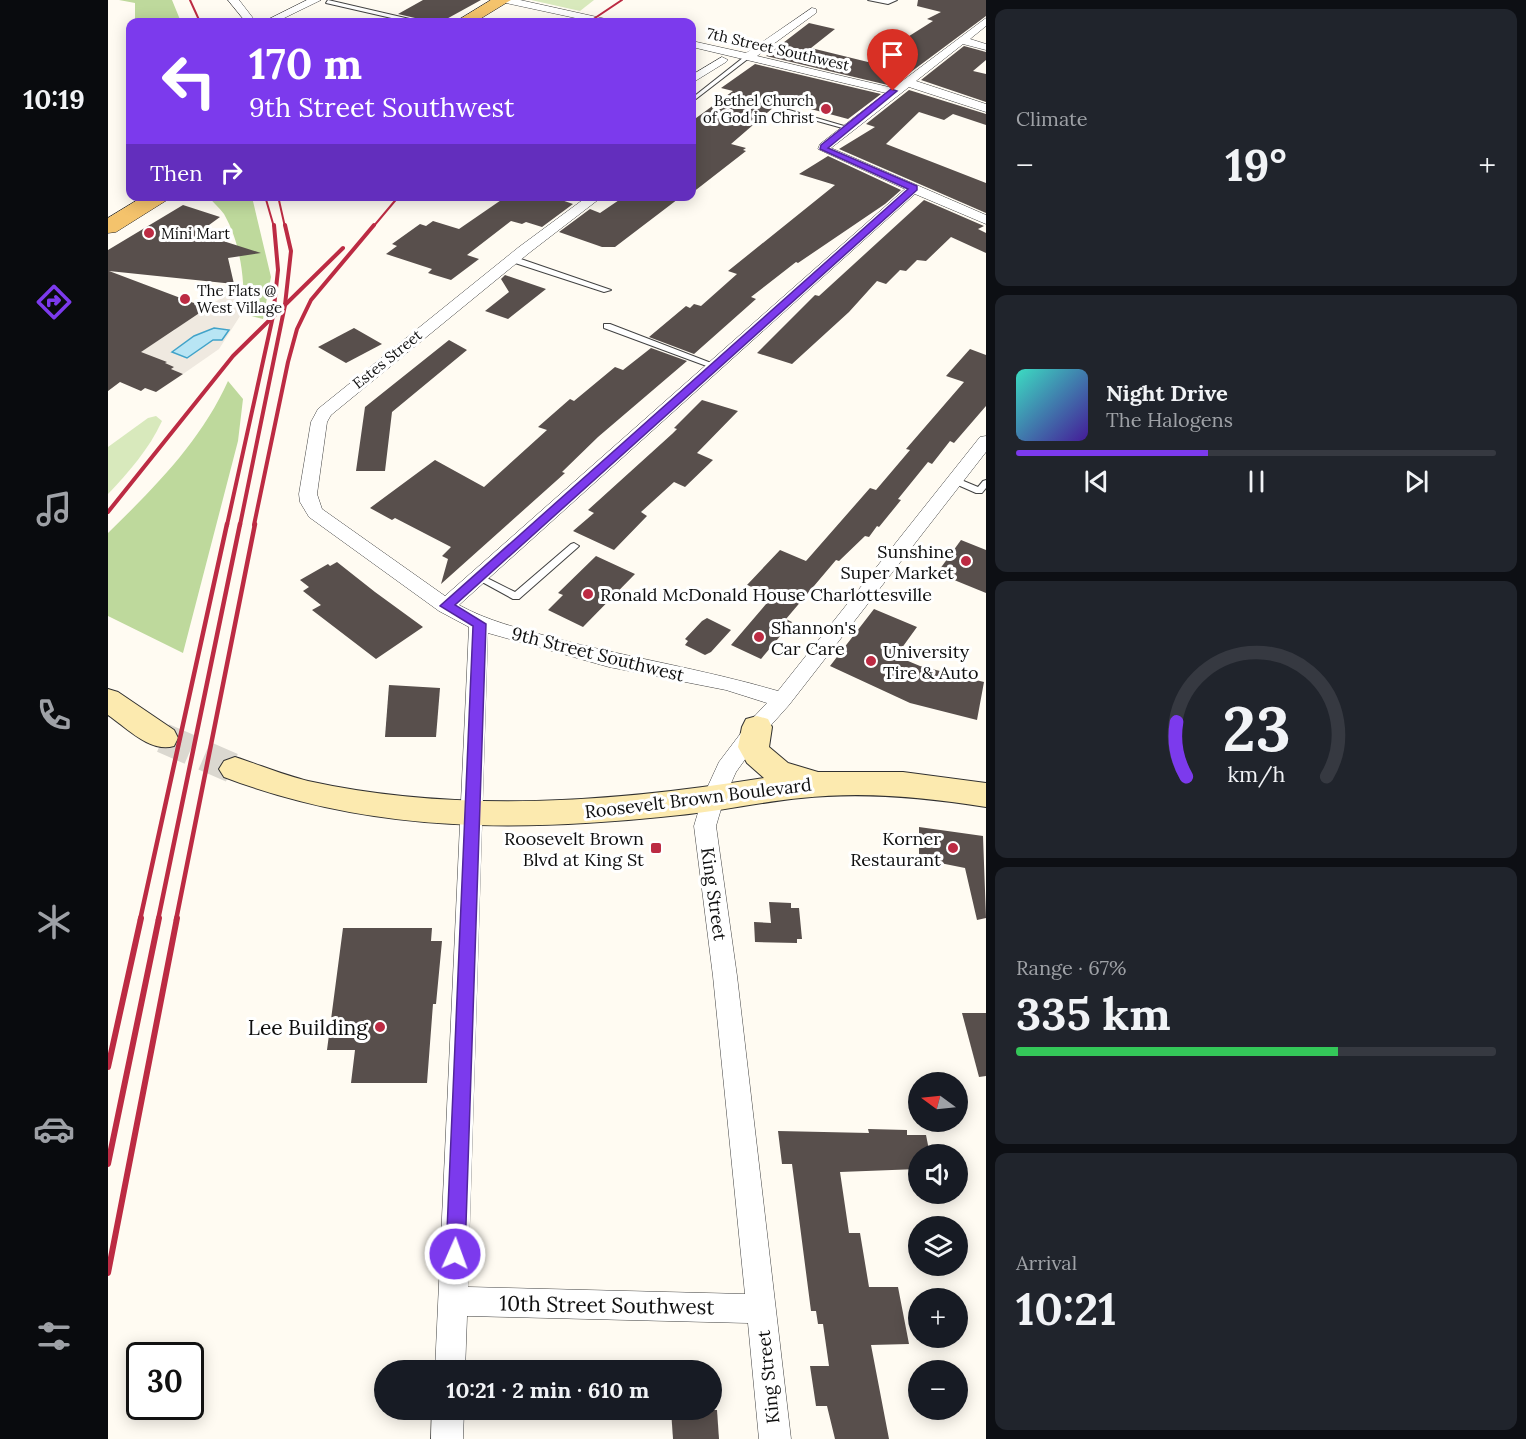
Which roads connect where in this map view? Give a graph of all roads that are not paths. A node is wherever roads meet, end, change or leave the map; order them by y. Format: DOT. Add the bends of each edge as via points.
graph roads {
  1 [pos="233,0"];
  2 [pos="871,0"];
  3 [pos="894,0"];
  4 [pos="324,1"];
  5 [pos="499,1"];
  6 [pos="812,11"];
  7 [pos="248,18"];
  8 [pos="279,18"];
  9 [pos="397,18"];
  10 [pos="470,18"];
  11 [pos="586,18"];
  12 [pos="986,21"];
  13 [pos="961,40"];
  14 [pos="696,45"];
  15 [pos="986,48"];
  16 [pos="746,58"];
  17 [pos="722,60"];
  18 [pos="696,78"];
  19 [pos="906,82"];
  20 [pos="893,91"];
  21 [pos="696,97"];
  22 [pos="986,108"];
  23 [pos="787,111"];
  24 [pos="848,128"];
  25 [pos="914,188"];
  26 [pos="152,201"];
  27 [pos="590,201"];
  28 [pos="986,220"];
  29 [pos="108,227"];
  30 [pos="518,255"];
  31 [pos="608,290"];
  32 [pos="607,326"];
  33 [pos="714,366"];
  34 [pos="986,441"];
  35 [pos="954,480"];
  36 [pos="986,483"];
  37 [pos="309,502"];
  38 [pos="574,546"];
  39 [pos="478,577"];
  40 [pos="446,606"];
  41 [pos="479,624"];
  42 [pos="108,700"];
  43 [pos="782,700"];
  44 [pos="757,727"];
  45 [pos="163,738"];
  46 [pos="235,769"];
  47 [pos="817,784"];
  48 [pos="986,795"];
  49 [pos="713,800"];
  50 [pos="473,812"];
  51 [pos="453,1301"];
  52 [pos="761,1309"];
  53 [pos="450,1360"];
  54 [pos="448,1420"];
  55 [pos="447,1439"];
  56 [pos="775,1439"];
  1 -- 7 [label="street"];
  2 -- 3 [label="lane"];
  4 -- 8 [label="street"];
  4 -- 9 [label="lane"];
  5 -- 10 [label="main road"];
  5 -- 11 [label="street"];
  6 -- 16 [label="street"];
  12 -- 13 [label="street"];
  13 -- 15 [label="street"];
  13 -- 19 [label="street"];
  14 -- 16 [label="street, 7th Street Southwest"];
  16 -- 20 [label="street, 7th Street Southwest"];
  16 -- 21 [label="lane"];
  17 -- 18 [label="street"];
  19 -- 20 [label="street"];
  19 -- 22 [label="street"];
  20 -- 24 [label="street"];
  23 -- 24 [label="lane"];
  24 -- 25 [label="street" via="824,149"];
  25 -- 28 [label="street"];
  25 -- 33 [label="street"];
  26 -- 29 [label="main road"];
  27 -- 30 [label="street, Estes Street"];
  30 -- 31 [label="lane"];
  30 -- 37 [label="street, Estes Street" via="324,412 318,422"];
  32 -- 33 [label="lane"];
  33 -- 39 [label="street"];
  34 -- 35 [label="street, King Street"];
  35 -- 36 [label="lane" via="979,491"];
  35 -- 43 [label="street, King Street"];
  37 -- 40 [label="street, 9th Street Southwest" via="315,513"];
  38 -- 39 [label="lane" via="516,597"];
  39 -- 40 [label="street"];
  40 -- 41 [label="street, 9th Street Southwest"];
  41 -- 43 [label="street, 9th Street Southwest" via="609,660 726,683"];
  41 -- 50 [label="street"];
  42 -- 45 [label="main road"];
  43 -- 44 [label="street, King Street"];
  44 -- 47 [label="main road" via="753,747 764,764 786,777"];
  44 -- 49 [label="street, King Street" via="727,768"];
  46 -- 50 [label="main road, Roosevelt Brown Boulevard" via="330,797"];
  47 -- 48 [label="main road, Roosevelt Brown Boulevard" via="883,783"];
  47 -- 49 [label="main road, Roosevelt Brown Boulevard"];
  49 -- 50 [label="main road, Roosevelt Brown Boulevard" via="590,812"];
  49 -- 52 [label="street, King Street" via="705,826"];
  50 -- 51 [label="street"];
  51 -- 52 [label="street, 10th Street Southwest"];
  51 -- 53 [label="street"];
  52 -- 56 [label="street, King Street"];
  54 -- 55 [label="street"];
}
